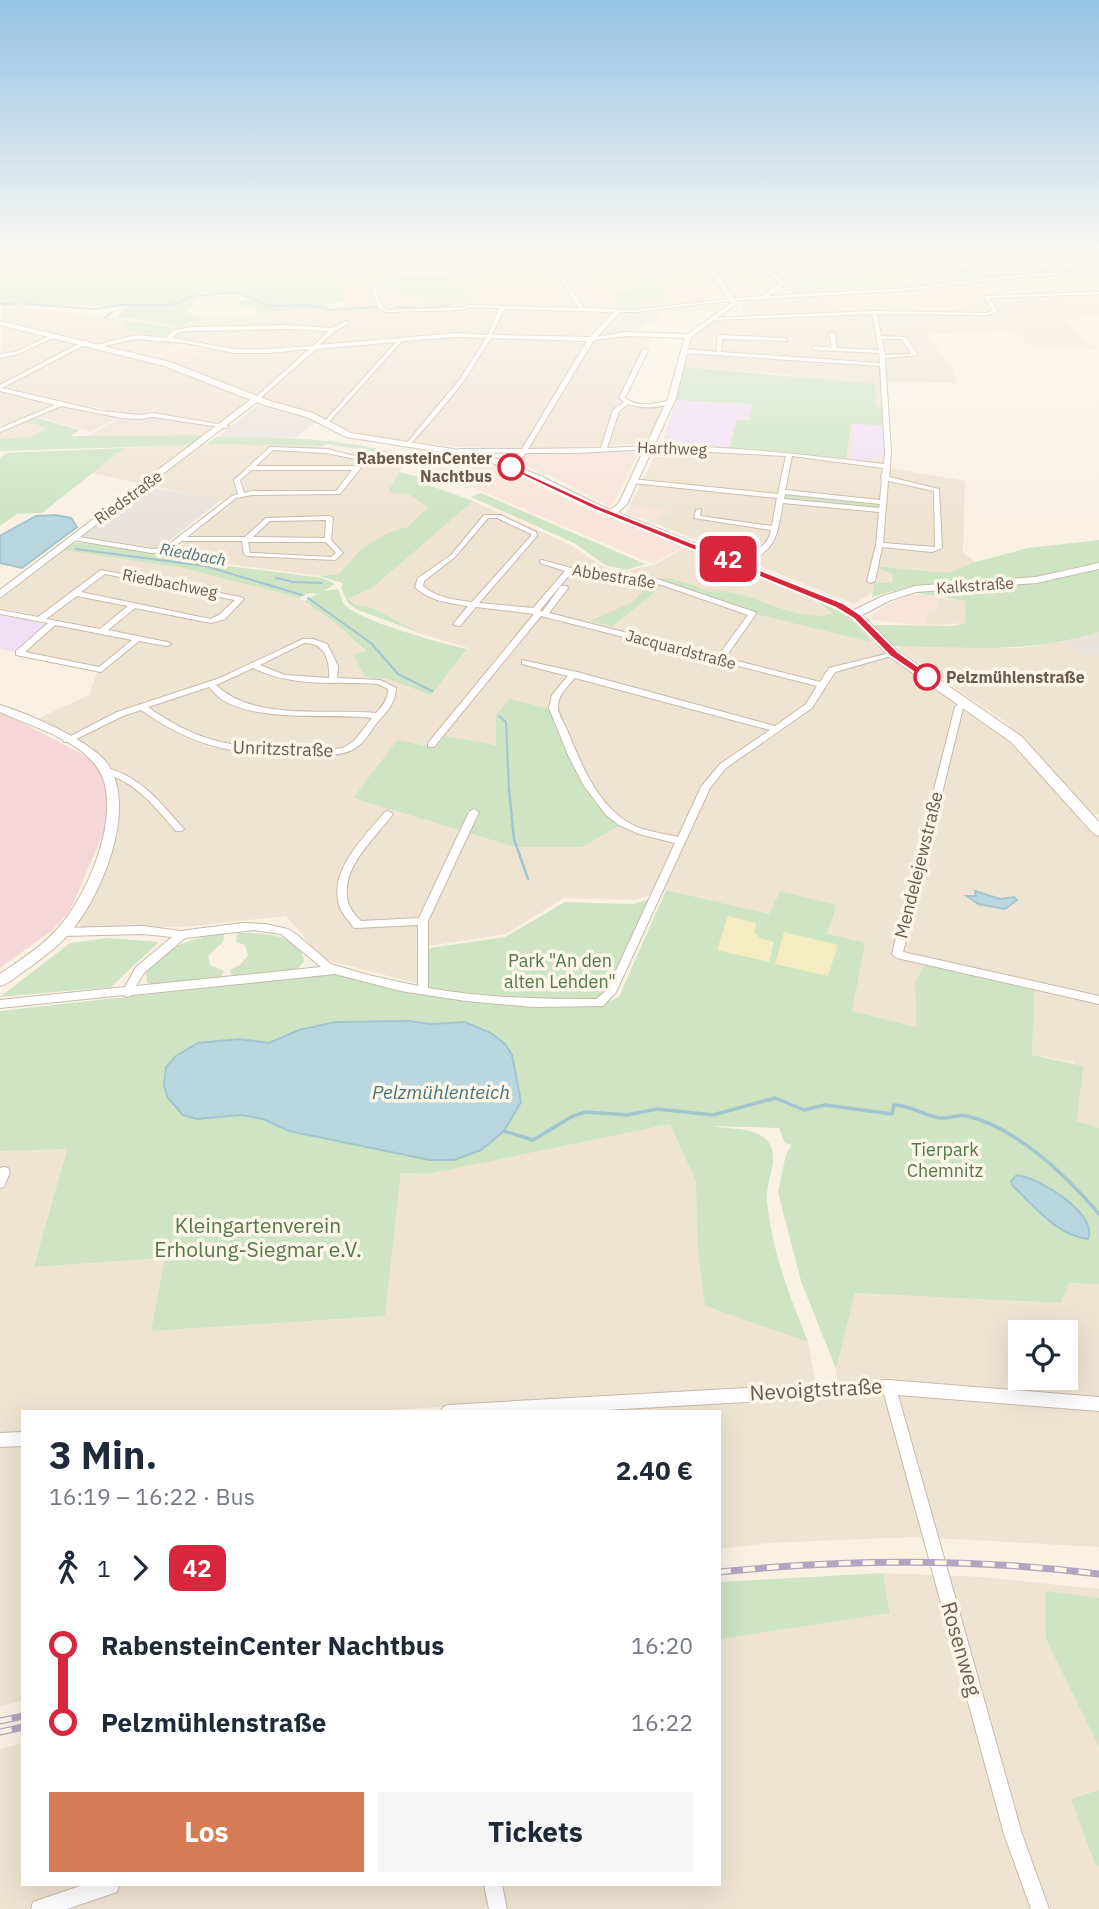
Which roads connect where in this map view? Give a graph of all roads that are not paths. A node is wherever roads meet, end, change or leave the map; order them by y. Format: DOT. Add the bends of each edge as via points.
graph roads {
  1 [pos="43,341"];
  2 [pos="81,341"];
  3 [pos="117,341"];
  4 [pos="179,341"];
  5 [pos="323,341"];
  6 [pos="379,341"];
  7 [pos="399,341"];
  8 [pos="488,341"];
  9 [pos="590,341"];
  10 [pos="687,341"];
  11 [pos="720,341"];
  12 [pos="833,341"];
  13 [pos="879,341"];
  14 [pos="906,341"];
  15 [pos="86,342"];
  16 [pos="99,345"];
  17 [pos="317,347"];
  18 [pos="814,348"];
  19 [pos="835,349"];
  20 [pos="645,351"];
  21 [pos="684,351"];
  22 [pos="719,351"];
  23 [pos="882,354"];
  24 [pos="0,356"];
  25 [pos="882,365"];
  26 [pos="0,388"];
  27 [pos="257,399"];
  28 [pos="671,402"];
  29 [pos="626,403"];
  30 [pos="61,404"];
  31 [pos="163,405"];
  32 [pos="153,415"];
  33 [pos="326,423"];
  34 [pos="226,426"];
  35 [pos="0,430"];
  36 [pos="408,445"];
  37 [pos="650,447"];
  38 [pos="604,449"];
  39 [pos="459,450"];
  40 [pos="524,451"];
  41 [pos="789,454"];
  42 [pos="885,466"];
  43 [pos="511,467"];
  44 [pos="251,468"];
  45 [pos="358,468"];
  46 [pos="884,478"];
  47 [pos="632,481"];
  48 [pos="241,495"];
  49 [pos="780,496"];
  50 [pos="883,502"];
  51 [pos="699,510"];
  52 [pos="882,510"];
  53 [pos="612,513"];
  54 [pos="775,528"];
  55 [pos="73,538"];
  56 [pos="183,539"];
  57 [pos="246,540"];
  58 [pos="328,540"];
  59 [pos="879,545"];
  60 [pos="542,562"];
  61 [pos="741,564"];
  62 [pos="1099,566"];
  63 [pos="573,571"];
  64 [pos="871,582"];
  65 [pos="74,593"];
  66 [pos="0,595"];
  67 [pos="477,603"];
  68 [pos="134,605"];
  69 [pos="0,612"];
  70 [pos="539,612"];
  71 [pos="854,614"];
  72 [pos="39,620"];
  73 [pos="53,623"];
  74 [pos="457,624"];
  75 [pos="102,631"];
  76 [pos="137,639"];
  77 [pos="167,644"];
  78 [pos="894,654"];
  79 [pos="720,659"];
  80 [pos="525,662"];
  81 [pos="253,665"];
  82 [pos="574,674"];
  83 [pos="333,681"];
  84 [pos="210,684"];
  85 [pos="822,685"];
  86 [pos="966,702"];
  87 [pos="141,706"];
  88 [pos="0,708"];
  89 [pos="379,716"];
  90 [pos="777,729"];
  91 [pos="67,740"];
  92 [pos="432,745"];
  93 [pos="107,771"];
  94 [pos="474,812"];
  95 [pos="388,814"];
  96 [pos="1092,818"];
  97 [pos="179,829"];
  98 [pos="1099,831"];
  99 [pos="679,841"];
  100 [pos="423,921"];
  101 [pos="63,932"];
  102 [pos="183,934"];
  103 [pos="334,970"];
  104 [pos="0,981"];
  105 [pos="423,991"];
  106 [pos="127,993"];
  107 [pos="1099,1000"];
  108 [pos="0,1004"];
  109 [pos="889,1387"];
  110 [pos="1099,1405"];
  111 [pos="483,1410"];
  112 [pos="21,1439"];
  113 [pos="0,1440"];
  114 [pos="108,1886"];
  115 [pos="493,1886"];
  116 [pos="73,1903"];
  117 [pos="40,1909"];
  118 [pos="498,1909"];
  119 [pos="1040,1909"];
  1 -- 24 [label="street"];
  2 -- 15 [label="main road"];
  3 -- 16 [label="street"];
  4 -- 17 [label="street" via="234,351"];
  5 -- 17 [label="street"];
  6 -- 17 [label="street"];
  7 -- 33 [label="street"];
  8 -- 36 [label="street"];
  9 -- 40 [label="street"];
  10 -- 21 [label="street"];
  11 -- 22 [label="street"];
  12 -- 19 [label="street"];
  13 -- 23 [label="street"];
  14 -- 23 [label="street" via="915,355"];
  15 -- 16 [label="main road"];
  15 -- 26 [label="street"];
  16 -- 27 [label="main road" via="184,369"];
  17 -- 27 [label="street"];
  18 -- 19 [label="street"];
  19 -- 23 [label="street"];
  20 -- 29 [label="street" via="626,384 622,398"];
  21 -- 22 [label="street"];
  21 -- 28 [label="street"];
  22 -- 25 [label="street"];
  23 -- 25 [label="street"];
  25 -- 42 [label="street" via="888,440"];
  26 -- 30 [label="street"];
  27 -- 33 [label="main road"];
  27 -- 34 [label="street, Riedstraße"];
  28 -- 29 [label="street"];
  28 -- 37 [label="street"];
  29 -- 38 [label="street" via="616,410"];
  30 -- 32 [label="street" via="124,417"];
  30 -- 35 [label="street"];
  31 -- 32 [label="street"];
  32 -- 34 [label="street"];
  33 -- 36 [label="main road" via="349,435"];
  34 -- 55 [label="street, Riedstraße"];
  36 -- 39 [label="main road"];
  37 -- 38 [label="street, Harthweg"];
  37 -- 41 [label="street, Harthweg"];
  37 -- 47 [label="street"];
  38 -- 40 [label="street, Harthweg"];
  39 -- 40 [label="street, Harthweg"];
  39 -- 43 [label="main road"];
  40 -- 43 [label="street"];
  41 -- 42 [label="street, Harthweg"];
  41 -- 49 [label="street"];
  42 -- 46 [label="street"];
  43 -- 53 [label="main road"];
  44 -- 45 [label="street"];
  44 -- 45 [label="street" via="270,449 291,448 362,457"];
  44 -- 48 [label="street" via="236,484"];
  45 -- 48 [label="street" via="338,493"];
  46 -- 50 [label="street"];
  46 -- 59 [label="street" via="937,490 939,548"];
  47 -- 49 [label="street"];
  47 -- 53 [label="street" via="623,504"];
  48 -- 56 [label="street" via="226,500"];
  49 -- 50 [label="street"];
  49 -- 52 [label="street"];
  49 -- 54 [label="street"];
  50 -- 52 [label="street"];
  51 -- 54 [label="street" via="696,517"];
  52 -- 59 [label="street"];
  53 -- 61 [label="main road"];
  54 -- 61 [label="street" via="768,547"];
  55 -- 56 [label="street" via="152,551 166,550"];
  55 -- 66 [label="street, Riedstraße"];
  56 -- 57 [label="street"];
  57 -- 58 [label="street"];
  57 -- 58 [label="street" via="268,519 330,517"];
  57 -- 58 [label="street" via="247,554 333,559 340,553"];
  59 -- 64 [label="street"];
  60 -- 63 [label="street, Abbestraße"];
  61 -- 71 [label="main road"];
  62 -- 71 [label="main road, Kalkstraße" via="1036,580 915,589"];
  63 -- 70 [label="street"];
  63 -- 79 [label="street, Abbestraße" via="657,581 752,614"];
  65 -- 68 [label="street, Riedbachweg"];
  65 -- 68 [label="street, Riedbachweg" via="104,572 240,599 211,621"];
  65 -- 72 [label="street, Riedbachweg"];
  67 -- 67 [label="street, Jacquardstraße" via="428,596 419,587 421,580 453,556 486,516 498,516 534,533"];
  67 -- 70 [label="street, Jacquardstraße"];
  67 -- 74 [label="street, Jacquardstraße"];
  68 -- 75 [label="street, Riedbachweg"];
  69 -- 72 [label="street"];
  70 -- 79 [label="street, Jacquardstraße"];
  70 -- 92 [label="street"];
  71 -- 78 [label="main road"];
  72 -- 73 [label="street"];
  73 -- 75 [label="street"];
  73 -- 76 [label="street" via="19,653 101,670"];
  75 -- 76 [label="street"];
  76 -- 77 [label="street"];
  78 -- 85 [label="street" via="832,670"];
  78 -- 86 [label="main road"];
  79 -- 85 [label="street, Jacquardstraße"];
  80 -- 82 [label="street"];
  81 -- 83 [label="street, Unritzstraße" via="290,681"];
  81 -- 83 [label="street" via="293,645 313,641 324,646 334,667"];
  81 -- 84 [label="street"];
  82 -- 90 [label="street"];
  82 -- 99 [label="street" via="556,695 553,708 588,782 622,824"];
  83 -- 89 [label="street, Unritzstraße" via="387,683 393,695"];
  84 -- 87 [label="street"];
  84 -- 89 [label="street, Unritzstraße" via="234,701 268,711"];
  85 -- 90 [label="street" via="809,706"];
  86 -- 96 [label="main road" via="1016,739"];
  86 -- 107 [label="street, Mendelejewstraße" via="959,707 897,954"];
  87 -- 89 [label="street, Unritzstraße" via="185,736 251,751 344,750"];
  87 -- 91 [label="street"];
  88 -- 91 [label="street"];
  90 -- 99 [label="street" via="723,766 706,787"];
  91 -- 93 [label="street" via="89,750"];
  93 -- 97 [label="street" via="142,790"];
  93 -- 101 [label="street" via="114,792 114,821 79,912"];
  94 -- 100 [label="street"];
  95 -- 100 [label="street" via="346,869 342,898 358,925"];
  96 -- 98 [label="main road"];
  99 -- 105 [label="street" via="611,992 599,1003 448,997"];
  100 -- 105 [label="street"];
  101 -- 102 [label="street"];
  101 -- 104 [label="street"];
  102 -- 103 [label="street" via="243,927 277,929"];
  102 -- 106 [label="street" via="141,970"];
  103 -- 105 [label="street"];
  103 -- 106 [label="street"];
  106 -- 108 [label="street"];
  109 -- 110 [label="street, Nevoigtstraße"];
  109 -- 111 [label="street, Nevoigtstraße"];
  109 -- 119 [label="street, Rosenweg" via="1013,1834"];
  112 -- 113 [label="street"];
  114 -- 116 [label="street"];
  115 -- 118 [label="street"];
  116 -- 117 [label="street"];
}
